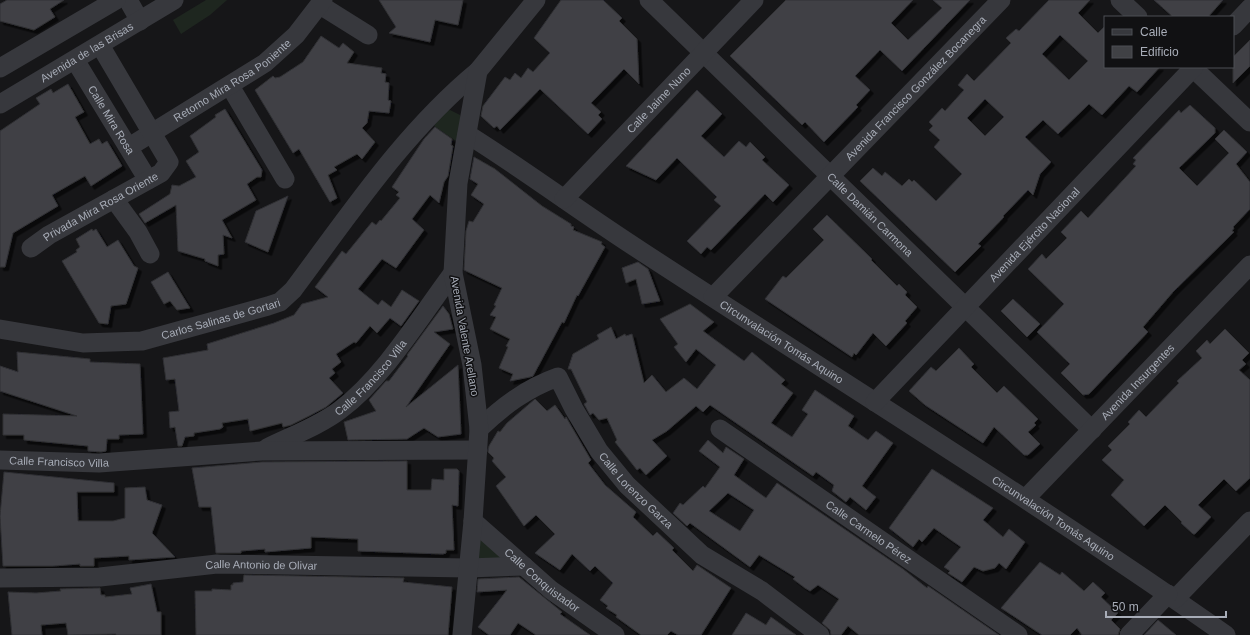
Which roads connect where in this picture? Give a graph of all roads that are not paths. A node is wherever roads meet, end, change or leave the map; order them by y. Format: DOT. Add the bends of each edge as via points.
graph roads {
  1 [pos="116,0"];
  2 [pos="128,0"];
  3 [pos="174,0"];
  4 [pos="536,0"];
  5 [pos="649,0"];
  6 [pos="754,0"];
  7 [pos="1001,0"];
  8 [pos="1120,0"];
  9 [pos="322,3"];
  10 [pos="1250,8"];
  11 [pos="1137,16"];
  12 [pos="140,21"];
  13 [pos="1234,25"];
  14 [pos="368,36"];
  15 [pos="100,45"];
  16 [pos="704,53"];
  17 [pos="75,60"];
  18 [pos="0,68"];
  19 [pos="1192,68"];
  20 [pos="1194,68"];
  21 [pos="478,72"];
  22 [pos="230,86"];
  23 [pos="442,101"];
  24 [pos="0,104"];
  25 [pos="469,115"];
  26 [pos="1250,122"];
  27 [pos="153,133"];
  28 [pos="466,134"];
  29 [pos="129,147"];
  30 [pos="830,176"];
  31 [pos="285,179"];
  32 [pos="148,180"];
  33 [pos="114,199"];
  34 [pos="564,199"];
  35 [pos="31,248"];
  36 [pos="150,254"];
  37 [pos="1250,265"];
  38 [pos="453,273"];
  39 [pos="713,297"];
  40 [pos="964,306"];
  41 [pos="0,329"];
  42 [pos="875,402"];
  43 [pos="479,429"];
  44 [pos="720,429"];
  45 [pos="1092,430"];
  46 [pos="478,450"];
  47 [pos="262,451"];
  48 [pos="0,460"];
  49 [pos="1026,498"];
  50 [pos="1250,521"];
  51 [pos="473,522"];
  52 [pos="524,566"];
  53 [pos="468,568"];
  54 [pos="0,578"];
  55 [pos="1172,597"];
  56 [pos="462,635"];
  57 [pos="615,635"];
  58 [pos="820,635"];
  59 [pos="1018,635"];
  60 [pos="1129,635"];
  61 [pos="1226,635"];
  1 -- 18 [label="street"];
  2 -- 12 [label="street"];
  3 -- 12 [label="street, Avenida de las Brisas"];
  4 -- 21 [label="street"];
  5 -- 16 [label="street, Calle Damián Carmona"];
  6 -- 16 [label="street, Calle Jaime Nuno"];
  7 -- 30 [label="street, Avenida Francisco González Bocanegra"];
  8 -- 11 [label="street"];
  9 -- 14 [label="street"];
  9 -- 22 [label="street, Retorno Mira Rosa Poniente" via="296,35 265,63"];
  10 -- 13 [label="street"];
  12 -- 15 [label="street, Avenida de las Brisas"];
  15 -- 17 [label="street, Avenida de las Brisas"];
  15 -- 27 [label="street"];
  16 -- 30 [label="street, Calle Damián Carmona"];
  16 -- 34 [label="street, Calle Jaime Nuno"];
  17 -- 24 [label="street, Avenida de las Brisas"];
  17 -- 29 [label="street, Calle Mira Rosa"];
  19 -- 40 [label="street, Avenida Ejército Nacional"];
  20 -- 26 [label="street"];
  21 -- 23 [label="street, Carlos Salinas de Gortari"];
  21 -- 25 [label="street"];
  22 -- 27 [label="street, Retorno Mira Rosa Poniente"];
  22 -- 31 [label="street"];
  23 -- 25 [label="street" via="457,103"];
  23 -- 41 [label="street, Carlos Salinas de Gortari" via="376,179 293,290 280,302 217,322 142,341 83,343"];
  25 -- 28 [label="street"];
  27 -- 29 [label="street, Retorno Mira Rosa Poniente"];
  27 -- 32 [label="street, Privada Mira Rosa Oriente" via="169,160 164,171"];
  28 -- 34 [label="street, Circunvalación Tomás Aquino"];
  28 -- 38 [label="street, Avenida Valente Arellano" via="458,189"];
  29 -- 32 [label="street, Calle Mira Rosa"];
  30 -- 39 [label="street, Avenida Francisco González Bocanegra"];
  30 -- 40 [label="street, Calle Damián Carmona"];
  32 -- 33 [label="street, Privada Mira Rosa Oriente"];
  33 -- 35 [label="street, Privada Mira Rosa Oriente" via="49,235"];
  33 -- 36 [label="street" via="138,232"];
  34 -- 39 [label="street, Circunvalación Tomás Aquino"];
  37 -- 45 [label="street, Avenida Insurgentes"];
  38 -- 43 [label="street, Avenida Valente Arellano" via="472,365"];
  38 -- 47 [label="street, Calle Francisco Villa" via="401,343 361,391 340,410"];
  39 -- 42 [label="street, Circunvalación Tomás Aquino"];
  40 -- 42 [label="street, Avenida Ejército Nacional"];
  40 -- 45 [label="street, Calle Damián Carmona"];
  42 -- 49 [label="street, Circunvalación Tomás Aquino"];
  43 -- 46 [label="street, Avenida Valente Arellano"];
  43 -- 58 [label="street, Calle Lorenzo Garza" via="494,414 523,393 558,377 599,452 626,485 702,554 762,591"];
  44 -- 59 [label="street, Calle Carmelo Pérez"];
  45 -- 49 [label="street, Avenida Insurgentes"];
  46 -- 47 [label="street, Calle Francisco Villa"];
  46 -- 51 [label="street, Avenida Valente Arellano"];
  47 -- 48 [label="street, Calle Francisco Villa" via="99,463"];
  49 -- 55 [label="street, Circunvalación Tomás Aquino"];
  50 -- 55 [label="street"];
  51 -- 52 [label="street, Calle Conquistador"];
  51 -- 53 [label="street, Avenida Valente Arellano"];
  52 -- 53 [label="street, Calle Antonio de Olivar"];
  52 -- 57 [label="street, Calle Conquistador" via="551,590"];
  53 -- 54 [label="street, Calle Antonio de Olivar" via="217,564 100,577"];
  53 -- 56 [label="street, Avenida Valente Arellano"];
  55 -- 60 [label="street"];
  55 -- 61 [label="street, Circunvalación Tomás Aquino"];
}
